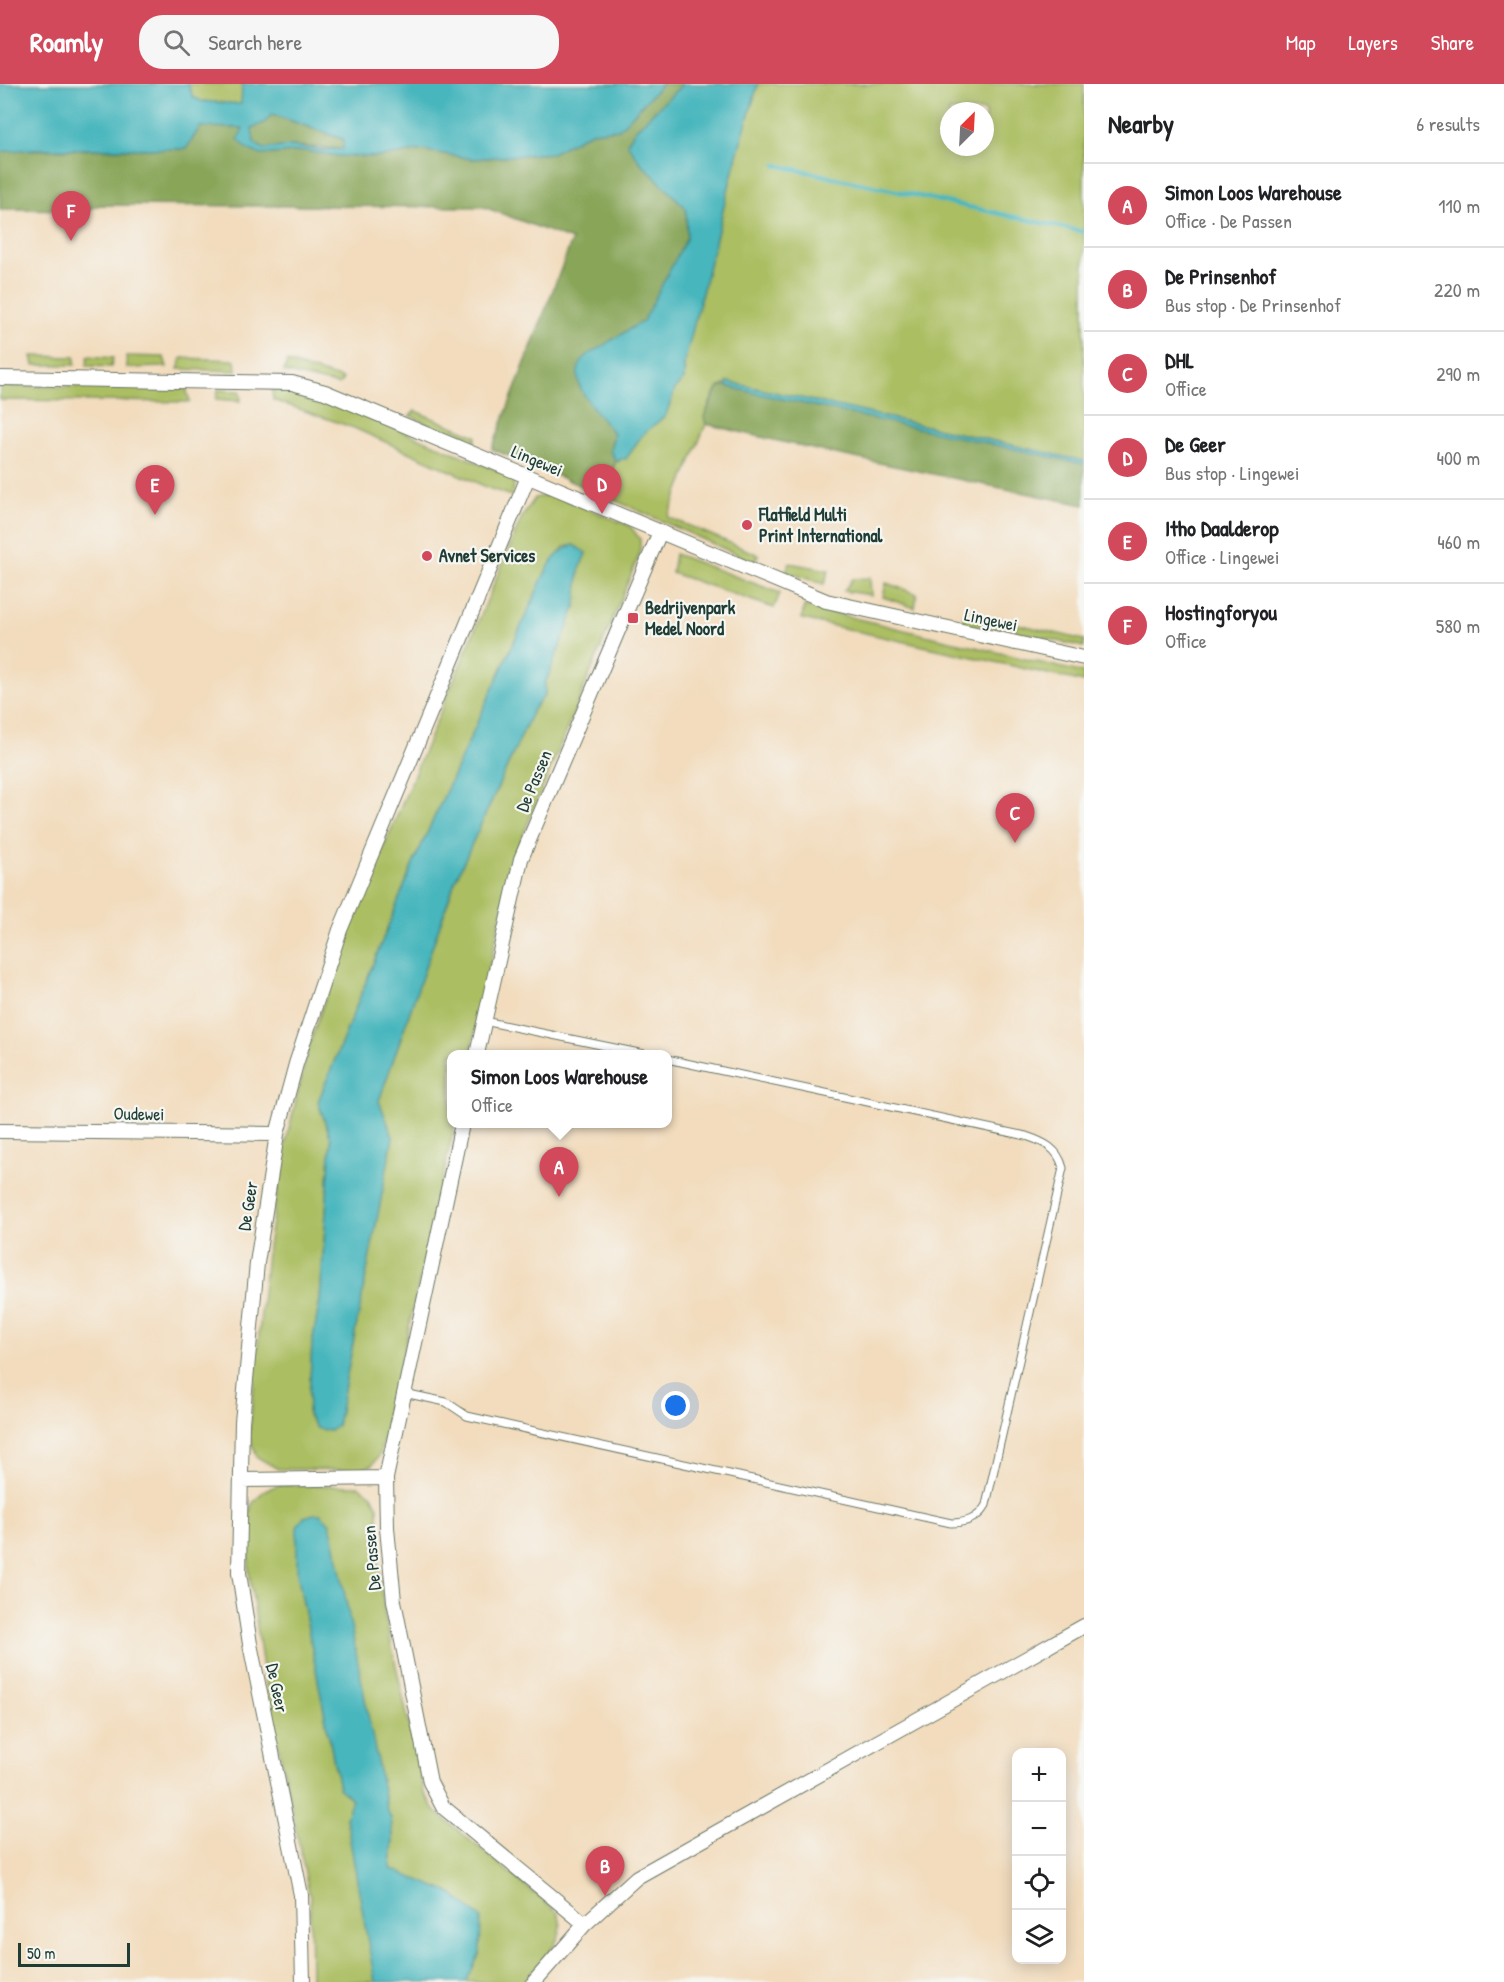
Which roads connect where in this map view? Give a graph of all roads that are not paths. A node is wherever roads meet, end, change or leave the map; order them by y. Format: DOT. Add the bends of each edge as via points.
graph roads {
  1 [pos="0,378"];
  2 [pos="528,477"];
  3 [pos="660,532"];
  4 [pos="1084,658"];
  5 [pos="484,1020"];
  6 [pos="478,1050"];
  7 [pos="625,1050"];
  8 [pos="672,1060"];
  9 [pos="461,1128"];
  10 [pos="0,1131"];
  11 [pos="277,1134"];
  12 [pos="403,1393"];
  13 [pos="386,1478"];
  14 [pos="241,1480"];
  15 [pos="1084,1626"];
  16 [pos="585,1924"];
  17 [pos="303,1982"];
  18 [pos="534,1982"];
  1 -- 2 [label="street, Lingewei" via="292,383 325,392"];
  2 -- 3 [label="street, Lingewei"];
  2 -- 11 [label="street, De Geer" via="340,930"];
  3 -- 4 [label="street, Lingewei" via="826,602"];
  3 -- 5 [label="street, De Passen" via="521,859"];
  5 -- 6 [label="street, De Passen"];
  5 -- 7 [label="lane"];
  8 -- 12 [label="lane" via="1026,1136 1057,1152 1063,1168 983,1511 970,1520 951,1523 467,1416 446,1402"];
  9 -- 12 [label="street, De Passen"];
  10 -- 11 [label="street, Oudewei"];
  11 -- 14 [label="street, De Geer" via="257,1263 242,1422"];
  12 -- 13 [label="street, De Passen"];
  13 -- 14 [label="street"];
  13 -- 16 [label="street, De Passen" via="394,1601 430,1782 443,1807"];
  14 -- 17 [label="street, De Geer" via="239,1573 301,1895"];
  15 -- 16 [label="street" via="637,1877"];
  16 -- 18 [label="street"];
}
